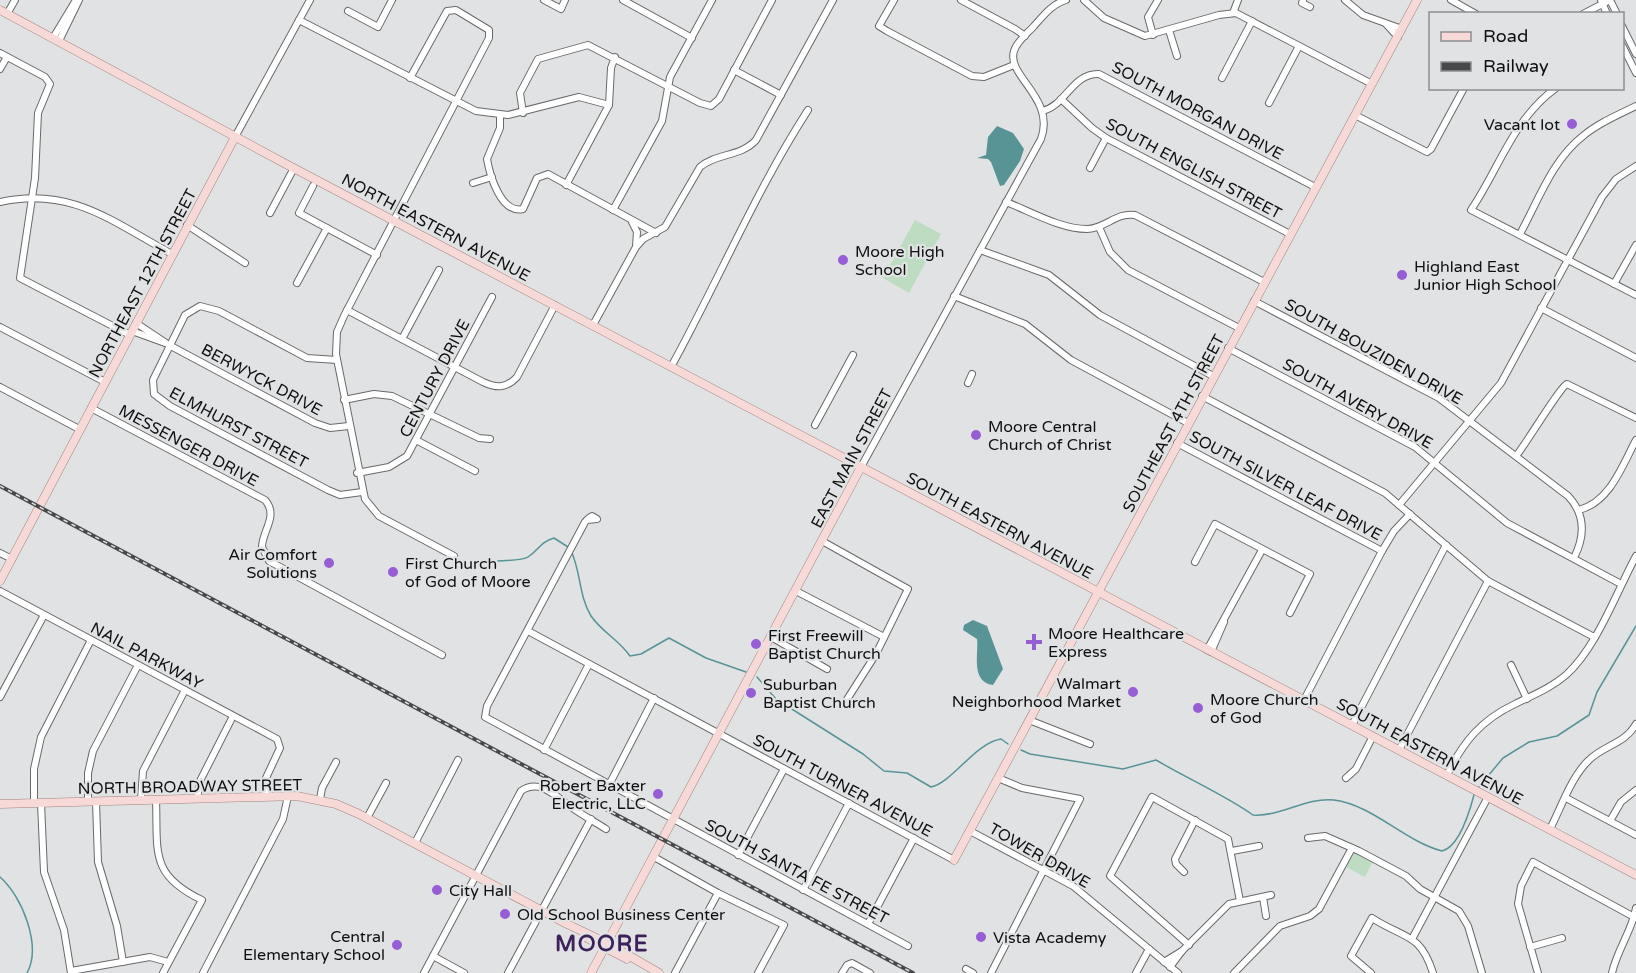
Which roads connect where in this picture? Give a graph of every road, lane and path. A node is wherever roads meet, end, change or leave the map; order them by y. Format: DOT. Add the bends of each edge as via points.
graph roads {
  1 [pos="15,0"];
  2 [pos="78,0"];
  3 [pos="310,0"];
  4 [pos="392,0"];
  5 [pos="544,0"];
  6 [pos="565,0"];
  7 [pos="623,0"];
  8 [pos="712,0"];
  9 [pos="772,0"];
  10 [pos="833,0"];
  11 [pos="894,0"];
  12 [pos="961,0"];
  13 [pos="1084,0"];
  14 [pos="1158,0"];
  15 [pos="1238,0"];
  16 [pos="1304,0"];
  17 [pos="1345,0"];
  18 [pos="1417,0"];
  19 [pos="1610,0"];
  20 [pos="1062,1"];
  21 [pos="1455,1"];
  22 [pos="1602,2"];
  23 [pos="1310,7"];
  24 [pos="348,11"];
  25 [pos="4,12"];
  26 [pos="1233,12"];
  27 [pos="1473,12"];
  28 [pos="1586,12"];
  29 [pos="299,20"];
  30 [pos="1252,21"];
  31 [pos="1624,28"];
  32 [pos="1168,30"];
  33 [pos="1400,33"];
  34 [pos="1153,35"];
  35 [pos="1024,36"];
  36 [pos="692,38"];
  37 [pos="56,40"];
  38 [pos="1299,46"];
  39 [pos="1635,51"];
  40 [pos="0,53"];
  41 [pos="1624,53"];
  42 [pos="1177,56"];
  43 [pos="7,57"];
  44 [pos="615,57"];
  45 [pos="1014,65"];
  46 [pos="0,69"];
  47 [pos="734,70"];
  48 [pos="1636,73"];
  49 [pos="410,78"];
  50 [pos="1222,78"];
  51 [pos="1372,84"];
  52 [pos="668,85"];
  53 [pos="1463,90"];
  54 [pos="1554,90"];
  55 [pos="781,95"];
  56 [pos="1061,99"];
  57 [pos="455,102"];
  58 [pos="1269,103"];
  59 [pos="609,105"];
  60 [pos="1636,106"];
  61 [pos="808,110"];
  62 [pos="1042,111"];
  63 [pos="523,112"];
  64 [pos="500,115"];
  65 [pos="1355,115"];
  66 [pos="235,137"];
  67 [pos="1106,138"];
  68 [pos="1636,166"];
  69 [pos="294,168"];
  70 [pos="1090,168"];
  71 [pos="492,177"];
  72 [pos="473,183"];
  73 [pos="566,185"];
  74 [pos="313,186"];
  75 [pos="1316,187"];
  76 [pos="32,198"];
  77 [pos="0,202"];
  78 [pos="1006,202"];
  79 [pos="614,210"];
  80 [pos="270,213"];
  81 [pos="395,220"];
  82 [pos="630,220"];
  83 [pos="187,225"];
  84 [pos="1099,227"];
  85 [pos="327,228"];
  86 [pos="656,233"];
  87 [pos="1290,234"];
  88 [pos="1520,234"];
  89 [pos="1636,244"];
  90 [pos="636,247"];
  91 [pos="980,250"];
  92 [pos="174,252"];
  93 [pos="377,255"];
  94 [pos="1567,259"];
  95 [pos="245,262"];
  96 [pos="439,270"];
  97 [pos="1264,282"];
  98 [pos="297,283"];
  99 [pos="1614,284"];
  100 [pos="1636,295"];
  101 [pos="954,296"];
  102 [pos="492,297"];
  103 [pos="1254,301"];
  104 [pos="555,305"];
  105 [pos="1541,308"];
  106 [pos="347,310"];
  107 [pos="593,325"];
  108 [pos="0,327"];
  109 [pos="1239,328"];
  110 [pos="132,329"];
  111 [pos="402,339"];
  112 [pos="167,344"];
  113 [pos="1228,348"];
  114 [pos="853,355"];
  115 [pos="1636,358"];
  116 [pos="337,360"];
  117 [pos="455,367"];
  118 [pos="671,367"];
  119 [pos="972,374"];
  120 [pos="1213,376"];
  121 [pos="105,382"];
  122 [pos="968,383"];
  123 [pos="0,387"];
  124 [pos="1202,396"];
  125 [pos="344,400"];
  126 [pos="91,408"];
  127 [pos="430,414"];
  128 [pos="1636,418"];
  129 [pos="1471,421"];
  130 [pos="1188,423"];
  131 [pos="815,425"];
  132 [pos="349,426"];
  133 [pos="79,429"];
  134 [pos="490,439"];
  135 [pos="416,440"];
  136 [pos="1636,440"];
  137 [pos="1177,443"];
  138 [pos="1516,456"];
  139 [pos="1436,462"];
  140 [pos="861,467"];
  141 [pos="476,471"];
  142 [pos="357,473"];
  143 [pos="362,492"];
  144 [pos="1400,505"];
  145 [pos="1579,510"];
  146 [pos="1410,514"];
  147 [pos="587,520"];
  148 [pos="822,541"];
  149 [pos="1446,545"];
  150 [pos="1262,550"];
  151 [pos="1382,551"];
  152 [pos="0,553"];
  153 [pos="454,556"];
  154 [pos="1636,556"];
  155 [pos="1574,558"];
  156 [pos="12,559"];
  157 [pos="1195,562"];
  158 [pos="0,581"];
  159 [pos="1488,581"];
  160 [pos="1621,584"];
  161 [pos="0,591"];
  162 [pos="796,591"];
  163 [pos="1097,592"];
  164 [pos="1290,613"];
  165 [pos="44,615"];
  166 [pos="528,630"];
  167 [pos="771,637"];
  168 [pos="1594,637"];
  169 [pos="884,638"];
  170 [pos="91,640"];
  171 [pos="1209,651"];
  172 [pos="442,656"];
  173 [pos="589,664"];
  174 [pos="138,665"];
  175 [pos="1511,665"];
  176 [pos="827,669"];
  177 [pos="185,690"];
  178 [pos="0,697"];
  179 [pos="654,698"];
  180 [pos="1527,699"];
  181 [pos="1304,700"];
  182 [pos="846,701"];
  183 [pos="233,716"];
  184 [pos="1029,720"];
  185 [pos="1636,724"];
  186 [pos="1352,725"];
  187 [pos="720,733"];
  188 [pos="1373,736"];
  189 [pos="1090,744"];
  190 [pos="544,750"];
  191 [pos="1399,750"];
  192 [pos="458,760"];
  193 [pos="336,762"];
  194 [pos="784,769"];
  195 [pos="1446,775"];
  196 [pos="998,778"];
  197 [pos="1346,778"];
  198 [pos="386,783"];
  199 [pos="609,785"];
  200 [pos="1636,790"];
  201 [pos="288,796"];
  202 [pos="266,797"];
  203 [pos="1488,797"];
  204 [pos="1566,798"];
  205 [pos="198,799"];
  206 [pos="320,799"];
  207 [pos="141,800"];
  208 [pos="156,800"];
  209 [pos="92,802"];
  210 [pos="38,803"];
  211 [pos="849,803"];
  212 [pos="0,804"];
  213 [pos="367,818"];
  214 [pos="591,819"];
  215 [pos="674,819"];
  216 [pos="1195,820"];
  217 [pos="1610,821"];
  218 [pos="1550,829"];
  219 [pos="606,830"];
  220 [pos="970,831"];
  221 [pos="1636,835"];
  222 [pos="914,838"];
  223 [pos="1308,838"];
  224 [pos="415,843"];
  225 [pos="1259,846"];
  226 [pos="1352,848"];
  227 [pos="1232,851"];
  228 [pos="738,855"];
  229 [pos="654,857"];
  230 [pos="954,860"];
  231 [pos="1043,870"];
  232 [pos="1184,872"];
  233 [pos="1636,875"];
  234 [pos="476,876"];
  235 [pos="803,890"];
  236 [pos="718,893"];
  237 [pos="1271,895"];
  238 [pos="1263,897"];
  239 [pos="1435,897"];
  240 [pos="1240,901"];
  241 [pos="1636,908"];
  242 [pos="541,911"];
  243 [pos="1266,916"];
  244 [pos="1636,917"];
  245 [pos="868,924"];
  246 [pos="1562,938"];
  247 [pos="1412,939"];
  248 [pos="1189,945"];
  249 [pos="606,946"];
  250 [pos="908,946"];
  251 [pos="1530,947"];
  252 [pos="1149,949"];
  253 [pos="1182,951"];
  254 [pos="433,956"];
  255 [pos="123,962"];
  256 [pos="168,962"];
  257 [pos="1164,962"];
  258 [pos="1170,967"];
  259 [pos="71,972"];
  260 [pos="162,973"];
  261 [pos="203,973"];
  262 [pos="424,973"];
  263 [pos="464,973"];
  264 [pos="508,973"];
  265 [pos="591,973"];
  266 [pos="659,973"];
  267 [pos="675,973"];
  268 [pos="759,973"];
  269 [pos="842,973"];
  270 [pos="870,973"];
  271 [pos="991,973"];
  272 [pos="1136,973"];
  273 [pos="1178,973"];
  274 [pos="1234,973"];
  275 [pos="1371,973"];
  276 [pos="1433,973"];
  277 [pos="1482,973"];
  278 [pos="1538,973"];
  279 [pos="1612,973"];
  1 -- 25 [label="street"];
  2 -- 37 [label="street"];
  3 -- 29 [label="street, NORTHEAST 12TH STREET"];
  4 -- 24 [label="street" via="378,27"];
  5 -- 6 [label="street" via="561,9"];
  7 -- 36 [label="street"];
  8 -- 36 [label="street"];
  9 -- 47 [label="street"];
  10 -- 55 [label="street"];
  11 -- 45 [label="street" via="879,26 972,76 984,77"];
  12 -- 35 [label="street"];
  13 -- 34 [label="street" via="1104,18 1140,35"];
  14 -- 34 [label="street" via="1148,17"];
  15 -- 26 [label="street"];
  16 -- 23 [label="street" via="1302,3"];
  17 -- 33 [label="street" via="1363,15"];
  18 -- 33 [label="main road, SOUTHEAST 4TH STREET"];
  19 -- 22 [label="street"];
  20 -- 35 [label="street"];
  21 -- 27 [label="street"];
  22 -- 28 [label="street"];
  25 -- 37 [label="main road, NORTH EASTERN AVENUE"];
  26 -- 30 [label="street"];
  26 -- 32 [label="street"];
  29 -- 49 [label="street"];
  29 -- 66 [label="street, NORTHEAST 12TH STREET"];
  30 -- 38 [label="street"];
  30 -- 50 [label="street"];
  31 -- 39 [label="street"];
  32 -- 34 [label="street"];
  32 -- 42 [label="street"];
  33 -- 51 [label="main road, SOUTHEAST 4TH STREET"];
  35 -- 45 [label="street" via="1014,51"];
  36 -- 52 [label="street"];
  37 -- 66 [label="main road, NORTH EASTERN AVENUE"];
  38 -- 51 [label="street"];
  38 -- 58 [label="street"];
  39 -- 41 [label="street"];
  40 -- 43 [label="street"];
  41 -- 48 [label="street"];
  43 -- 46 [label="street"];
  43 -- 76 [label="street" via="48,79 49,88 38,113"];
  44 -- 52 [label="street"];
  44 -- 59 [label="street"];
  44 -- 63 [label="street" via="588,45 538,59 520,93"];
  45 -- 62 [label="street" via="1035,93"];
  47 -- 52 [label="street" via="711,106"];
  47 -- 55 [label="street"];
  49 -- 57 [label="street"];
  49 -- 57 [label="street" via="447,11 456,10 490,32"];
  51 -- 65 [label="main road, SOUTHEAST 4TH STREET"];
  52 -- 79 [label="street" via="662,121"];
  53 -- 65 [label="street" via="1429,151"];
  54 -- 88 [label="street" via="1520,124 1471,210"];
  55 -- 86 [label="street" via="750,147 700,167 665,227"];
  56 -- 62 [label="street, SOUTH MORGAN DRIVE"];
  56 -- 67 [label="street, SOUTH ENGLISH STREET"];
  56 -- 75 [label="street, SOUTH MORGAN DRIVE" via="1082,78 1100,74"];
  57 -- 64 [label="street"];
  57 -- 81 [label="street"];
  59 -- 63 [label="street" via="589,97 576,97"];
  59 -- 73 [label="street"];
  60 -- 88 [label="street" via="1593,128 1571,147"];
  61 -- 118 [label="street"];
  62 -- 78 [label="street, EAST MAIN STREET" via="1041,139"];
  63 -- 64 [label="street"];
  64 -- 71 [label="street" via="488,155"];
  65 -- 75 [label="main road, SOUTHEAST 4TH STREET"];
  66 -- 69 [label="main road, NORTH EASTERN AVENUE"];
  66 -- 83 [label="main road, NORTHEAST 12TH STREET"];
  67 -- 70 [label="street"];
  67 -- 87 [label="street, SOUTH ENGLISH STREET"];
  68 -- 94 [label="street" via="1606,190"];
  69 -- 80 [label="street"];
  69 -- 81 [label="main road, NORTH EASTERN AVENUE"];
  71 -- 72 [label="street"];
  71 -- 73 [label="street" via="499,197 520,210 527,206 537,178 543,174"];
  73 -- 79 [label="street"];
  74 -- 85 [label="street" via="298,213"];
  75 -- 87 [label="main road, SOUTHEAST 4TH STREET"];
  76 -- 77 [label="street"];
  76 -- 92 [label="street" via="91,208"];
  76 -- 110 [label="street, BERWYCK DRIVE" via="20,278"];
  78 -- 84 [label="street" via="1074,227"];
  78 -- 91 [label="street, EAST MAIN STREET"];
  79 -- 82 [label="street"];
  81 -- 93 [label="street"];
  81 -- 104 [label="main road, NORTH EASTERN AVENUE"];
  82 -- 86 [label="street"];
  82 -- 90 [label="street" via="637,232"];
  83 -- 92 [label="main road, NORTHEAST 12TH STREET"];
  83 -- 95 [label="street"];
  84 -- 97 [label="street" via="1122,215 1143,218"];
  84 -- 109 [label="street" via="1110,252 1128,270"];
  85 -- 93 [label="street"];
  85 -- 98 [label="street"];
  86 -- 90 [label="street"];
  87 -- 97 [label="main road, SOUTHEAST 4TH STREET"];
  88 -- 94 [label="street"];
  89 -- 99 [label="street"];
  90 -- 107 [label="street"];
  91 -- 101 [label="street, EAST MAIN STREET"];
  91 -- 120 [label="street" via="1049,275 1100,315"];
  92 -- 110 [label="main road, NORTHEAST 12TH STREET"];
  93 -- 106 [label="street"];
  94 -- 99 [label="street"];
  94 -- 105 [label="street"];
  96 -- 111 [label="street"];
  97 -- 103 [label="main road, SOUTHEAST 4TH STREET"];
  99 -- 100 [label="street"];
  101 -- 130 [label="street, SOUTH SILVER LEAF DRIVE" via="1025,324 1071,360"];
  101 -- 140 [label="street, EAST MAIN STREET"];
  102 -- 117 [label="street, CENTURY DRIVE"];
  103 -- 109 [label="main road, SOUTHEAST 4TH STREET"];
  103 -- 129 [label="street, SOUTH BOUZIDEN DRIVE" via="1439,398"];
  104 -- 107 [label="main road, NORTH EASTERN AVENUE"];
  104 -- 117 [label="street" via="510,384 489,385"];
  105 -- 115 [label="street"];
  105 -- 129 [label="street" via="1506,375"];
  106 -- 111 [label="street"];
  106 -- 116 [label="street" via="336,338"];
  107 -- 118 [label="main road, NORTH EASTERN AVENUE"];
  108 -- 121 [label="street"];
  109 -- 113 [label="main road, SOUTHEAST 4TH STREET"];
  110 -- 112 [label="street, BERWYCK DRIVE"];
  110 -- 121 [label="main road, NORTHEAST 12TH STREET"];
  111 -- 117 [label="street"];
  112 -- 116 [label="street" via="188,312 207,306 307,358"];
  112 -- 132 [label="street, BERWYCK DRIVE" via="320,425"];
  112 -- 143 [label="street, ELMHURST STREET" via="152,383 154,394 162,402 328,490 340,495"];
  113 -- 120 [label="main road, SOUTHEAST 4TH STREET"];
  113 -- 139 [label="street, SOUTH AVERY DRIVE" via="1415,447"];
  114 -- 131 [label="street"];
  116 -- 125 [label="street"];
  117 -- 127 [label="street, CENTURY DRIVE"];
  118 -- 140 [label="main road, NORTH EASTERN AVENUE"];
  119 -- 122 [label="street"];
  120 -- 124 [label="main road, SOUTHEAST 4TH STREET"];
  121 -- 126 [label="main road, NORTHEAST 12TH STREET"];
  123 -- 133 [label="street"];
  124 -- 130 [label="main road, SOUTHEAST 4TH STREET"];
  124 -- 144 [label="street" via="1385,493"];
  125 -- 127 [label="street" via="385,394"];
  125 -- 132 [label="street"];
  126 -- 133 [label="main road, NORTHEAST 12TH STREET"];
  126 -- 172 [label="street, MESSENGER DRIVE" via="265,500 271,518 262,548 268,561"];
  127 -- 134 [label="street" via="479,438"];
  127 -- 135 [label="street, CENTURY DRIVE"];
  128 -- 138 [label="street" via="1565,384"];
  129 -- 138 [label="street, SOUTH BOUZIDEN DRIVE"];
  129 -- 139 [label="street"];
  130 -- 137 [label="main road, SOUTHEAST 4TH STREET"];
  132 -- 142 [label="street"];
  133 -- 156 [label="main road, NORTHEAST 12TH STREET"];
  135 -- 141 [label="street"];
  135 -- 142 [label="street, CENTURY DRIVE" via="398,463"];
  136 -- 145 [label="street" via="1607,492"];
  137 -- 151 [label="street, SOUTH SILVER LEAF DRIVE"];
  137 -- 163 [label="main road, SOUTHEAST 4TH STREET"];
  138 -- 145 [label="street, SOUTH BOUZIDEN DRIVE" via="1568,496"];
  139 -- 144 [label="street"];
  139 -- 155 [label="street, SOUTH AVERY DRIVE" via="1507,523"];
  140 -- 148 [label="main road, EAST MAIN STREET"];
  140 -- 163 [label="main road, SOUTH EASTERN AVENUE"];
  142 -- 143 [label="street"];
  143 -- 153 [label="street" via="379,516"];
  144 -- 146 [label="street"];
  145 -- 155 [label="street" via="1583,534"];
  146 -- 149 [label="street"];
  146 -- 151 [label="street"];
  147 -- 166 [label="street"];
  148 -- 162 [label="main road, EAST MAIN STREET"];
  148 -- 169 [label="street" via="908,588"];
  149 -- 159 [label="street"];
  149 -- 186 [label="street"];
  150 -- 157 [label="street" via="1215,524"];
  150 -- 164 [label="street" via="1310,574"];
  150 -- 171 [label="street"];
  151 -- 181 [label="street"];
  152 -- 156 [label="street"];
  154 -- 160 [label="street"];
  155 -- 160 [label="street, SOUTH AVERY DRIVE"];
  156 -- 158 [label="main road, NORTHEAST 12TH STREET"];
  159 -- 168 [label="street"];
  159 -- 191 [label="street"];
  160 -- 168 [label="street"];
  161 -- 165 [label="street, NAIL PARKWAY"];
  162 -- 167 [label="main road, EAST MAIN STREET"];
  162 -- 169 [label="street"];
  163 -- 171 [label="main road, SOUTH EASTERN AVENUE"];
  163 -- 184 [label="main road, SOUTHEAST 4TH STREET"];
  165 -- 170 [label="street, NAIL PARKWAY"];
  165 -- 178 [label="street"];
  166 -- 173 [label="street, SOUTH TURNER AVENUE"];
  166 -- 190 [label="street, SOUTH SANTA FE STREET" via="484,715"];
  167 -- 176 [label="street"];
  167 -- 187 [label="main road, EAST MAIN STREET"];
  168 -- 180 [label="street" via="1566,675"];
  169 -- 182 [label="street"];
  170 -- 174 [label="street, NAIL PARKWAY"];
  170 -- 210 [label="street" via="41,737 34,769"];
  171 -- 181 [label="main road, SOUTH EASTERN AVENUE"];
  173 -- 179 [label="street, SOUTH TURNER AVENUE"];
  173 -- 190 [label="street"];
  174 -- 177 [label="street, NAIL PARKWAY"];
  174 -- 209 [label="street" via="93,751 88,773"];
  175 -- 180 [label="street"];
  177 -- 183 [label="street, NAIL PARKWAY"];
  177 -- 207 [label="street" via="143,771"];
  179 -- 187 [label="street, SOUTH TURNER AVENUE"];
  179 -- 199 [label="street"];
  180 -- 195 [label="street" via="1480,726 1462,746"];
  181 -- 186 [label="main road, SOUTH EASTERN AVENUE"];
  183 -- 202 [label="street, NAIL PARKWAY" via="280,744 266,778"];
  183 -- 205 [label="street" via="200,781"];
  184 -- 189 [label="street"];
  184 -- 196 [label="main road, SOUTHEAST 4TH STREET"];
  185 -- 204 [label="street" via="1626,738 1587,761"];
  186 -- 188 [label="main road, SOUTH EASTERN AVENUE"];
  187 -- 194 [label="street, SOUTH TURNER AVENUE"];
  187 -- 215 [label="main road, EAST MAIN STREET"];
  188 -- 191 [label="main road, SOUTH EASTERN AVENUE"];
  188 -- 197 [label="street" via="1356,769"];
  190 -- 199 [label="street, SOUTH SANTA FE STREET"];
  191 -- 195 [label="main road, SOUTH EASTERN AVENUE"];
  192 -- 224 [label="street"];
  193 -- 206 [label="street"];
  194 -- 211 [label="street, SOUTH TURNER AVENUE"];
  194 -- 228 [label="street"];
  195 -- 203 [label="main road, SOUTH EASTERN AVENUE"];
  196 -- 220 [label="main road, SOUTHEAST 4TH STREET"];
  196 -- 231 [label="street" via="1022,788 1080,799"];
  198 -- 213 [label="street"];
  199 -- 215 [label="street, SOUTH SANTA FE STREET"];
  200 -- 217 [label="street" via="1621,802"];
  201 -- 202 [label="main road, NORTH BROADWAY STREET"];
  201 -- 206 [label="main road, NORTH BROADWAY STREET"];
  201 -- 261 [label="street" via="283,819"];
  202 -- 205 [label="main road, NORTH BROADWAY STREET"];
  203 -- 218 [label="main road, SOUTH EASTERN AVENUE"];
  203 -- 239 [label="street"];
  204 -- 217 [label="street"];
  204 -- 218 [label="street"];
  205 -- 208 [label="main road, NORTH BROADWAY STREET"];
  206 -- 213 [label="main road, NORTH BROADWAY STREET"];
  207 -- 208 [label="main road, NORTH BROADWAY STREET"];
  207 -- 209 [label="main road, NORTH BROADWAY STREET"];
  208 -- 256 [label="street" via="162,868 177,887 202,900"];
  209 -- 210 [label="main road, NORTH BROADWAY STREET"];
  209 -- 255 [label="street" via="98,862"];
  210 -- 212 [label="main road, NORTH BROADWAY STREET"];
  210 -- 259 [label="street" via="44,872 64,930"];
  211 -- 222 [label="street, SOUTH TURNER AVENUE"];
  211 -- 235 [label="street"];
  213 -- 224 [label="main road, NORTH BROADWAY STREET"];
  214 -- 219 [label="street"];
  214 -- 234 [label="street" via="540,786 527,786 519,794"];
  214 -- 242 [label="street"];
  215 -- 228 [label="street, SOUTH SANTA FE STREET"];
  215 -- 229 [label="main road, EAST MAIN STREET"];
  216 -- 227 [label="street" via="1226,837"];
  216 -- 232 [label="street" via="1175,859"];
  216 -- 248 [label="street" via="1152,797 1110,876"];
  217 -- 221 [label="street"];
  218 -- 233 [label="main road, SOUTH EASTERN AVENUE"];
  220 -- 230 [label="main road, SOUTHEAST 4TH STREET"];
  220 -- 231 [label="street, TOWER DRIVE"];
  222 -- 230 [label="street, SOUTH TURNER AVENUE"];
  222 -- 245 [label="street"];
  223 -- 226 [label="street" via="1325,836"];
  224 -- 234 [label="main road, NORTH BROADWAY STREET"];
  225 -- 227 [label="street"];
  226 -- 239 [label="street" via="1406,876"];
  226 -- 274 [label="street" via="1319,909 1280,926"];
  227 -- 240 [label="street"];
  228 -- 235 [label="street, SOUTH SANTA FE STREET"];
  229 -- 236 [label="street"];
  229 -- 249 [label="main road, EAST MAIN STREET"];
  231 -- 252 [label="street, TOWER DRIVE" via="1078,890"];
  231 -- 271 [label="street"];
  234 -- 242 [label="main road, NORTH BROADWAY STREET"];
  234 -- 254 [label="street"];
  235 -- 245 [label="street, SOUTH SANTA FE STREET"];
  236 -- 267 [label="street"];
  236 -- 268 [label="street" via="784,925"];
  237 -- 238 [label="street"];
  238 -- 240 [label="street"];
  238 -- 243 [label="street"];
  239 -- 247 [label="street"];
  239 -- 277 [label="street" via="1459,911 1466,920"];
  240 -- 248 [label="street" via="1226,907"];
  241 -- 244 [label="street"];
  242 -- 249 [label="main road, NORTH BROADWAY STREET"];
  242 -- 264 [label="street"];
  244 -- 251 [label="street" via="1533,862 1521,886 1518,904"];
  244 -- 279 [label="street" via="1618,949"];
  245 -- 250 [label="street, SOUTH SANTA FE STREET"];
  246 -- 251 [label="street"];
  247 -- 275 [label="street" via="1372,918 1351,956"];
  247 -- 276 [label="street" via="1426,951"];
  248 -- 253 [label="street"];
  249 -- 265 [label="main road, EAST MAIN STREET"];
  249 -- 266 [label="main road, NORTH BROADWAY STREET"];
  251 -- 278 [label="street"];
  252 -- 257 [label="street, TOWER DRIVE"];
  252 -- 272 [label="street"];
  253 -- 257 [label="street"];
  253 -- 258 [label="street"];
  254 -- 262 [label="street"];
  254 -- 263 [label="street"];
  255 -- 256 [label="street" via="154,957"];
  255 -- 259 [label="street"];
  256 -- 260 [label="street"];
  257 -- 258 [label="street, TOWER DRIVE"];
  258 -- 273 [label="street, TOWER DRIVE"];
  269 -- 270 [label="street" via="852,963"];
}
